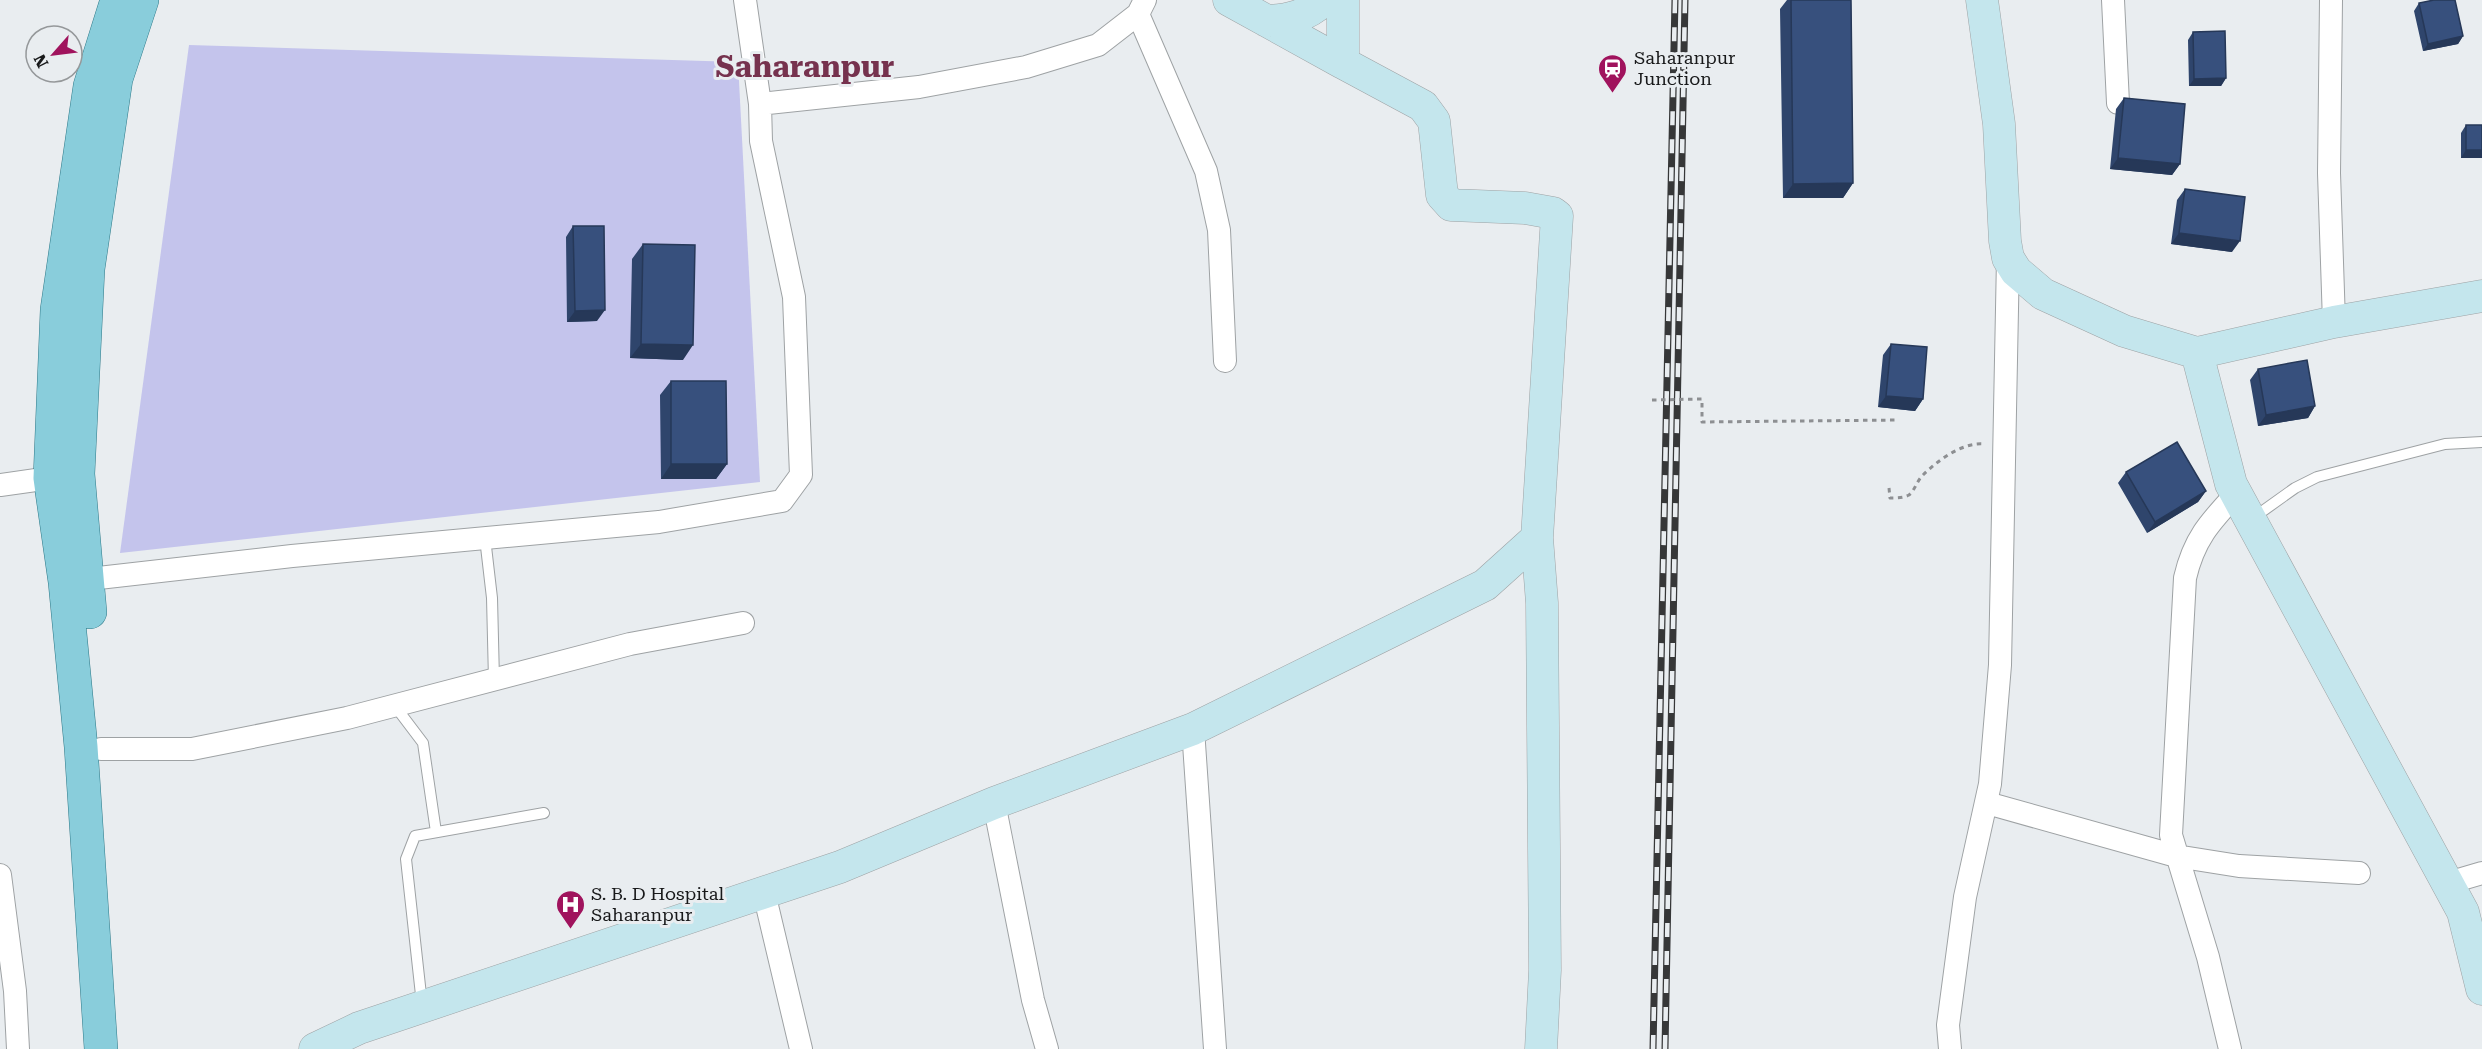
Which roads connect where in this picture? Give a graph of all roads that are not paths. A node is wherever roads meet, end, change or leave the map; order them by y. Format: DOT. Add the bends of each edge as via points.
graph roads {
  1 [pos="117,0"];
  2 [pos="142,0"];
  3 [pos="745,0"];
  4 [pos="1229,0"];
  5 [pos="1324,0"];
  6 [pos="1343,0"];
  7 [pos="1982,0"];
  8 [pos="2113,0"];
  9 [pos="2331,0"];
  10 [pos="1141,7"];
  11 [pos="1267,21"];
  12 [pos="1343,63"];
  13 [pos="2118,103"];
  14 [pos="760,104"];
  15 [pos="2008,258"];
  16 [pos="76,266"];
  17 [pos="2482,296"];
  18 [pos="2334,322"];
  19 [pos="2197,353"];
  20 [pos="1225,361"];
  21 [pos="2482,442"];
  22 [pos="64,476"];
  23 [pos="0,485"];
  24 [pos="2243,507"];
  25 [pos="484,538"];
  26 [pos="1537,538"];
  27 [pos="76,580"];
  28 [pos="743,623"];
  29 [pos="494,680"];
  30 [pos="395,706"];
  31 [pos="1193,729"];
  32 [pos="101,749"];
  33 [pos="994,803"];
  34 [pos="1987,803"];
  35 [pos="544,813"];
  36 [pos="436,832"];
  37 [pos="2176,856"];
  38 [pos="2359,873"];
  39 [pos="2482,873"];
  40 [pos="0,875"];
  41 [pos="2448,884"];
  42 [pos="764,892"];
  43 [pos="2482,989"];
  44 [pos="0,999"];
  45 [pos="423,1007"];
  46 [pos="17,1019"];
  47 [pos="18,1049"];
  48 [pos="101,1049"];
  49 [pos="123,1049"];
  50 [pos="315,1049"];
  51 [pos="801,1049"];
  52 [pos="1047,1049"];
  53 [pos="1215,1049"];
  54 [pos="1541,1049"];
  55 [pos="1950,1049"];
  56 [pos="2230,1049"];
  1 -- 16 [label="main road" via="90,86"];
  2 -- 16 [label="main road" via="116,79"];
  3 -- 14 [label="street"];
  4 -- 11 [label="street"];
  5 -- 11 [label="street" via="1289,20"];
  6 -- 12 [label="street"];
  7 -- 15 [label="street" via="1999,124"];
  8 -- 13 [label="street"];
  9 -- 18 [label="street" via="2328,173"];
  10 -- 14 [label="street" via="1098,45 1026,68 918,87"];
  10 -- 20 [label="street" via="1206,171 1219,230"];
  11 -- 12 [label="street"];
  12 -- 26 [label="street" via="1428,111 1434,121 1442,195 1451,205 1525,208 1557,216"];
  14 -- 25 [label="street" via="761,141 794,297 801,474 782,501 659,522"];
  15 -- 19 [label="street" via="2025,280 2043,294 2124,331"];
  15 -- 34 [label="street" via="2000,665"];
  16 -- 22 [label="main road" via="57,310"];
  17 -- 18 [label="street"];
  18 -- 19 [label="street"];
  19 -- 24 [label="street" via="2231,484"];
  21 -- 24 [label="lane" via="2445,444 2318,477"];
  22 -- 23 [label="street"];
  22 -- 27 [label="main road"];
  24 -- 37 [label="street" via="2207,525 2186,578 2171,835"];
  24 -- 41 [label="street"];
  25 -- 27 [label="street"];
  25 -- 29 [label="lane" via="492,598"];
  26 -- 31 [label="street" via="1485,585"];
  26 -- 54 [label="street" via="1542,603 1545,970"];
  27 -- 32 [label="main road"];
  27 -- 48 [label="main road" via="81,747"];
  28 -- 29 [label="street" via="630,644"];
  29 -- 30 [label="street"];
  30 -- 32 [label="street" via="192,749"];
  30 -- 36 [label="lane" via="423,743"];
  31 -- 33 [label="street"];
  31 -- 53 [label="street"];
  32 -- 49 [label="main road"];
  33 -- 42 [label="street" via="840,867"];
  33 -- 52 [label="street" via="1033,1000"];
  34 -- 37 [label="street"];
  34 -- 55 [label="street" via="1965,897 1948,1025"];
  35 -- 36 [label="lane"];
  36 -- 45 [label="lane" via="416,836 406,859"];
  37 -- 38 [label="street" via="2239,866"];
  37 -- 56 [label="street" via="2208,957"];
  39 -- 41 [label="street"];
  40 -- 46 [label="street"];
  41 -- 43 [label="street" via="2463,912"];
  42 -- 45 [label="street"];
  42 -- 51 [label="street"];
  44 -- 46 [label="street"];
  45 -- 50 [label="street" via="359,1028"];
  46 -- 47 [label="street"];
}
